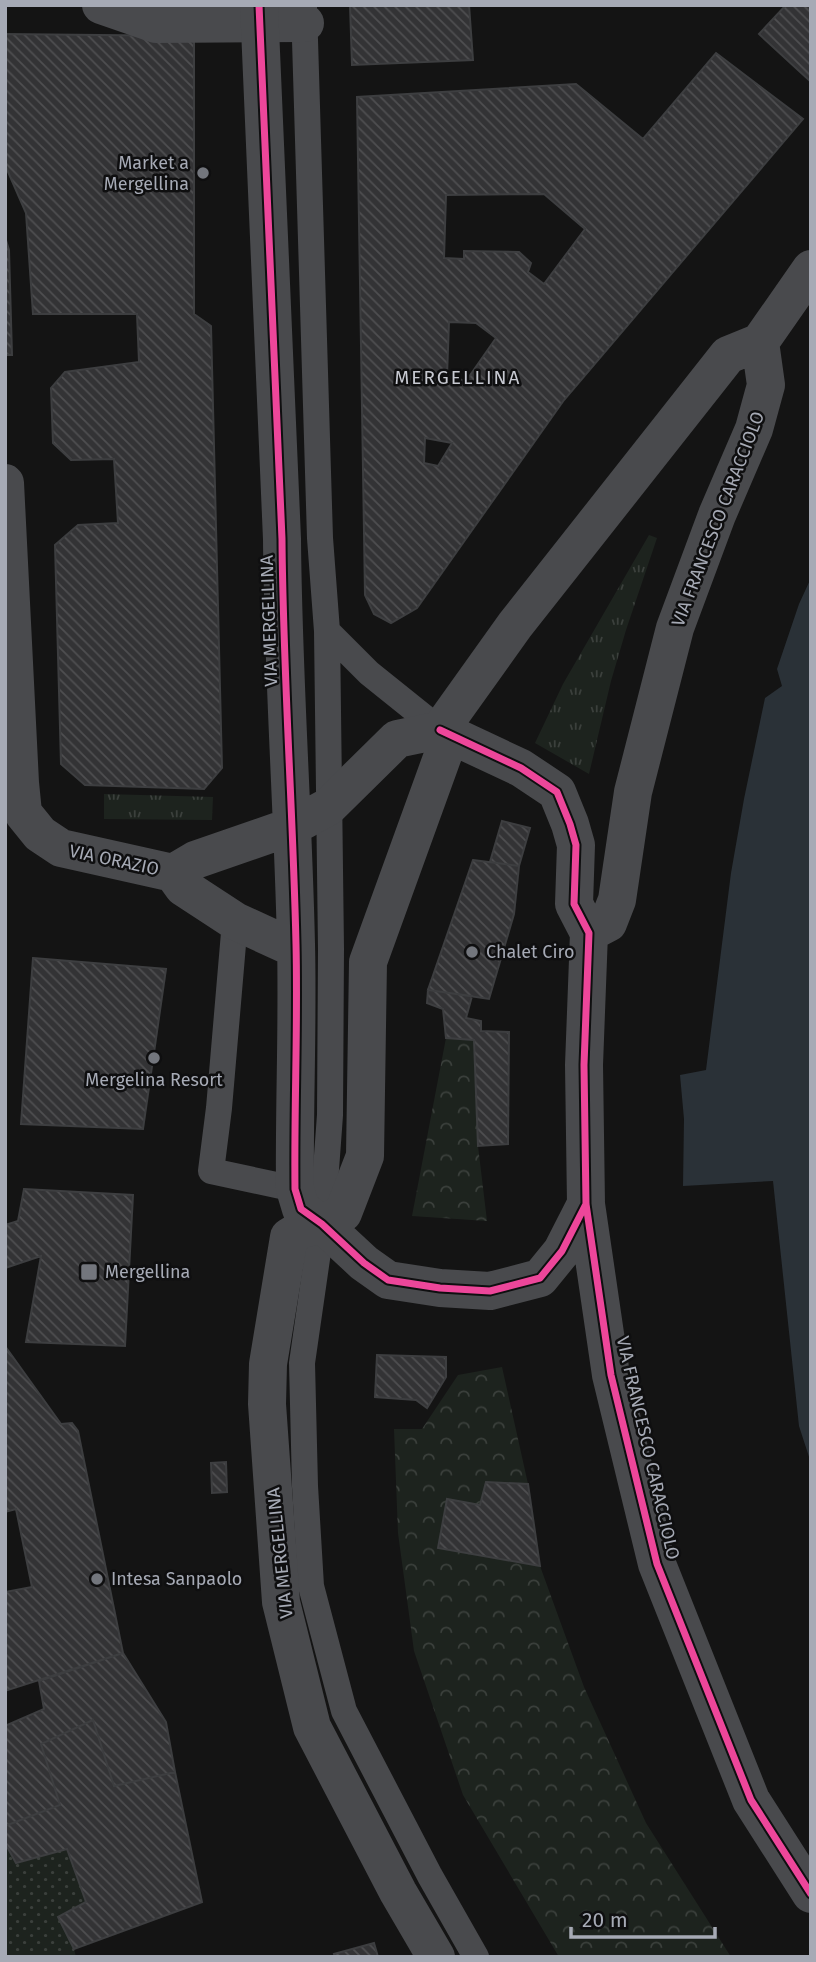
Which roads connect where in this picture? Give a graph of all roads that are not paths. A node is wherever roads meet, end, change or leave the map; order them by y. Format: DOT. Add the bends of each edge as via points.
graph roads {
  1 [pos="101,5"];
  2 [pos="304,14"];
  3 [pos="259,15"];
  4 [pos="811,269"];
  5 [pos="760,342"];
  6 [pos="5,483"];
  7 [pos="327,631"];
  8 [pos="440,730"];
  9 [pos="328,807"];
  10 [pos="293,826"];
  11 [pos="173,873"];
  12 [pos="235,921"];
  13 [pos="589,933"];
  14 [pos="296,948"];
  15 [pos="295,1189"];
  16 [pos="586,1204"];
  17 [pos="322,1224"];
  18 [pos="811,1894"];
  19 [pos="436,1957"];
  20 [pos="477,1957"];
  1 -- 3 [label="street" via="156,24"];
  2 -- 3 [label="street"];
  2 -- 7 [label="lane" via="320,538"];
  3 -- 10 [label="street, VIA MERGELLINA"];
  4 -- 5 [label="street"];
  5 -- 8 [label="street" via="728,355 515,625"];
  5 -- 13 [label="street, VIA FRANCESCO CARACCIOLO" via="766,384 754,429 675,628 633,792 617,900 608,923"];
  6 -- 11 [label="street, VIA ORAZIO" via="23,813 40,834 61,848"];
  7 -- 8 [label="lane" via="369,673"];
  7 -- 9 [label="lane"];
  8 -- 9 [label="street" via="397,738"];
  8 -- 13 [label="street" via="521,768 557,792 576,845 574,904"];
  8 -- 17 [label="street, VIA MERGELLINA" via="443,755 368,962 365,1156 343,1213"];
  9 -- 10 [label="street"];
  9 -- 17 [label="lane" via="330,1115"];
  10 -- 11 [label="street, VIA ORAZIO" via="195,860"];
  10 -- 14 [label="street, VIA MERGELLINA"];
  11 -- 12 [label="street, VIA ORAZIO" via="183,887"];
  12 -- 14 [label="street, VIA ORAZIO"];
  12 -- 15 [label="lane" via="211,1171"];
  13 -- 16 [label="street, VIA FRANCESCO CARACCIOLO" via="584,1065"];
  14 -- 15 [label="street, VIA MERGELLINA"];
  15 -- 17 [label="street" via="300,1209"];
  16 -- 17 [label="street" via="562,1251 540,1278 490,1292 388,1280"];
  16 -- 18 [label="street, VIA FRANCESCO CARACCIOLO" via="611,1375 657,1564 751,1800"];
  17 -- 19 [label="street, VIA MERGELLINA" via="289,1237 268,1364 281,1602 312,1727"];
  17 -- 20 [label="lane" via="302,1363 311,1586 344,1711"];
}
